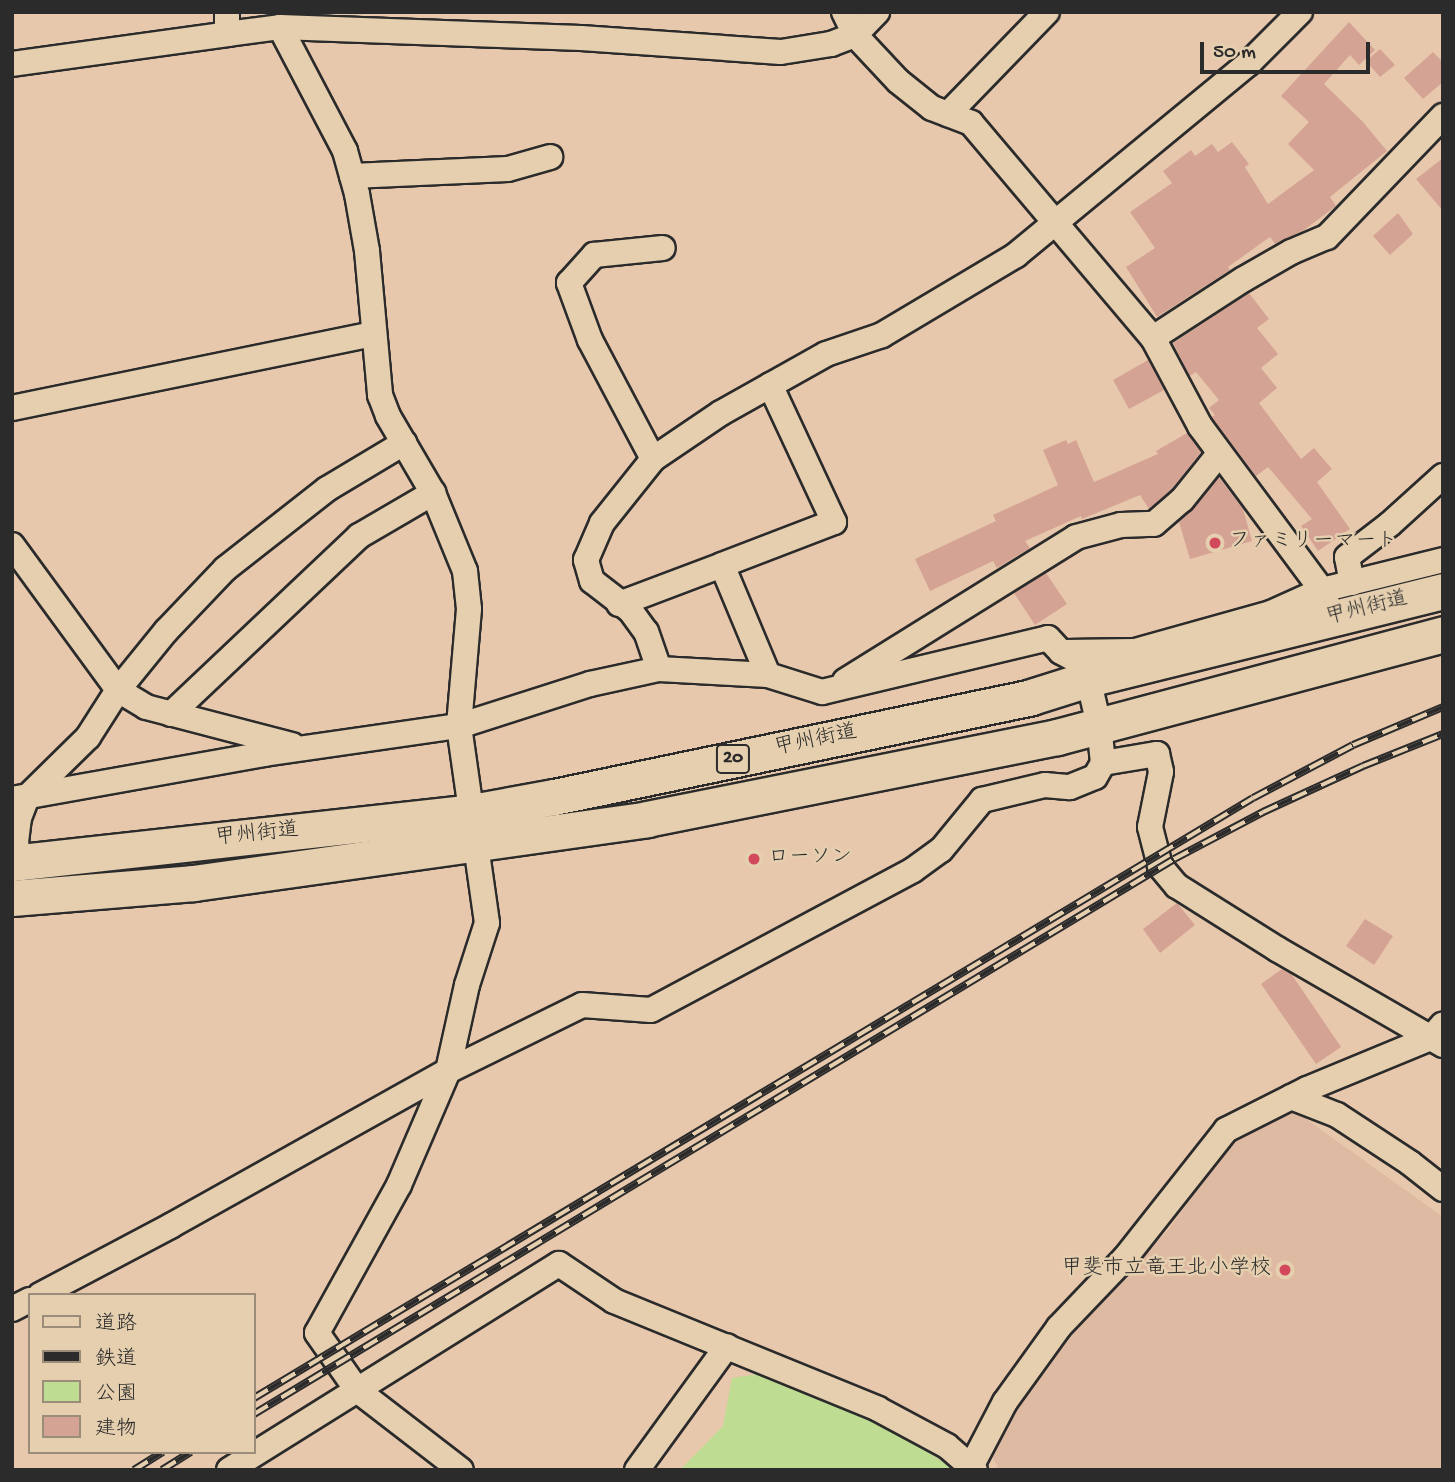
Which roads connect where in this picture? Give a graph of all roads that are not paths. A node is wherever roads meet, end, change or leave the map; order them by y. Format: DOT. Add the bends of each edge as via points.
graph roads {
  1 [pos="844,12"];
  2 [pos="877,12"];
  3 [pos="1047,12"];
  4 [pos="1300,12"];
  5 [pos="227,23"];
  6 [pos="280,27"];
  7 [pos="855,34"];
  8 [pos="12,64"];
  9 [pos="948,114"];
  10 [pos="1443,116"];
  11 [pos="550,157"];
  12 [pos="352,176"];
  13 [pos="1056,223"];
  14 [pos="663,248"];
  15 [pos="374,334"];
  16 [pos="1153,338"];
  17 [pos="770,385"];
  18 [pos="12,408"];
  19 [pos="404,443"];
  20 [pos="1219,454"];
  21 [pos="653,459"];
  22 [pos="1443,476"];
  23 [pos="433,493"];
  24 [pos="12,545"];
  25 [pos="1443,560"];
  26 [pos="722,565"];
  27 [pos="1352,583"];
  28 [pos="1443,591"];
  29 [pos="620,604"];
  30 [pos="1328,605"];
  31 [pos="1443,634"];
  32 [pos="1061,652"];
  33 [pos="659,669"];
  34 [pos="768,675"];
  35 [pos="1088,679"];
  36 [pos="118,690"];
  37 [pos="829,692"];
  38 [pos="171,714"];
  39 [pos="1099,725"];
  40 [pos="459,726"];
  41 [pos="304,748"];
  42 [pos="1103,763"];
  43 [pos="20,798"];
  44 [pos="475,828"];
  45 [pos="16,863"];
  46 [pos="12,898"];
  47 [pos="1439,1035"];
  48 [pos="449,1071"];
  49 [pos="1292,1097"];
  50 [pos="1443,1189"];
  51 [pos="44,1293"];
  52 [pos="28,1301"];
  53 [pos="12,1309"];
  54 [pos="727,1346"];
  55 [pos="356,1390"];
  56 [pos="256,1453"];
  57 [pos="254,1454"];
  58 [pos="973,1467"];
  59 [pos="229,1470"];
  60 [pos="461,1470"];
  61 [pos="637,1470"];
  1 -- 7 [label="street"];
  2 -- 7 [label="street"];
  3 -- 9 [label="street"];
  4 -- 13 [label="street" via="1250,63"];
  5 -- 6 [label="street"];
  5 -- 8 [label="street"];
  6 -- 7 [label="street" via="582,38 781,52 831,44"];
  6 -- 12 [label="street" via="345,151"];
  7 -- 9 [label="street" via="898,81 932,108"];
  9 -- 13 [label="street" via="971,123"];
  10 -- 16 [label="street" via="1327,237 1244,279"];
  11 -- 12 [label="street" via="508,169"];
  12 -- 15 [label="street" via="367,251"];
  13 -- 16 [label="street"];
  13 -- 17 [label="street" via="1016,255 882,335 826,354"];
  14 -- 21 [label="street" via="594,255 569,283 590,340"];
  15 -- 18 [label="street"];
  15 -- 19 [label="street" via="380,395"];
  16 -- 20 [label="street"];
  17 -- 21 [label="street"];
  17 -- 26 [label="street" via="834,522"];
  19 -- 23 [label="street"];
  19 -- 36 [label="street" via="327,489 225,569"];
  20 -- 30 [label="street"];
  20 -- 37 [label="street" via="1182,500 1154,524 1121,525 1076,537"];
  21 -- 29 [label="street" via="602,523 586,560 592,581"];
  22 -- 27 [label="street" via="1347,557"];
  23 -- 38 [label="street" via="359,536"];
  23 -- 40 [label="street" via="465,571 469,609"];
  24 -- 36 [label="street"];
  25 -- 27 [label="street"];
  26 -- 29 [label="street"];
  26 -- 34 [label="street"];
  27 -- 30 [label="street"];
  28 -- 30 [label="highway, 甲州街道 / 20"];
  29 -- 33 [label="street" via="646,632"];
  30 -- 32 [label="street" via="1271,613 1135,651"];
  30 -- 35 [label="highway, 甲州街道 / 20"];
  31 -- 39 [label="highway, 甲州街道 / 20"];
  32 -- 35 [label="street" via="1085,665"];
  32 -- 37 [label="street" via="1048,638"];
  33 -- 34 [label="street"];
  33 -- 40 [label="street" via="590,684"];
  34 -- 37 [label="street"];
  35 -- 39 [label="street"];
  35 -- 44 [label="highway, 甲州街道 / 20" via="1031,697"];
  36 -- 38 [label="street" via="146,707"];
  36 -- 43 [label="street" via="88,737"];
  38 -- 41 [label="street"];
  39 -- 42 [label="street"];
  39 -- 44 [label="highway, 甲州街道 / 20" via="647,819"];
  40 -- 41 [label="street"];
  40 -- 44 [label="street"];
  41 -- 43 [label="street"];
  42 -- 47 [label="street" via="1157,754 1161,772 1150,827 1160,866 1177,886 1277,949"];
  42 -- 48 [label="street" via="1095,777 1070,787 1045,785 982,800 941,850 913,870 651,1010 582,1005"];
  43 -- 45 [label="street"];
  44 -- 45 [label="highway, 甲州街道 / 20"];
  44 -- 46 [label="highway, 甲州街道 / 20" via="194,883"];
  44 -- 48 [label="street" via="487,923 467,985"];
  47 -- 49 [label="street"];
  48 -- 51 [label="street"];
  48 -- 55 [label="street" via="399,1185 317,1333"];
  49 -- 50 [label="street" via="1337,1115"];
  49 -- 58 [label="street" via="1226,1130 1125,1258 1059,1327 1005,1402"];
  52 -- 53 [label="street"];
  54 -- 55 [label="street" via="614,1301 559,1264"];
  54 -- 58 [label="street" via="878,1409 947,1446"];
  54 -- 61 [label="street"];
  55 -- 56 [label="street"];
  55 -- 60 [label="street"];
  57 -- 59 [label="street"];
}
